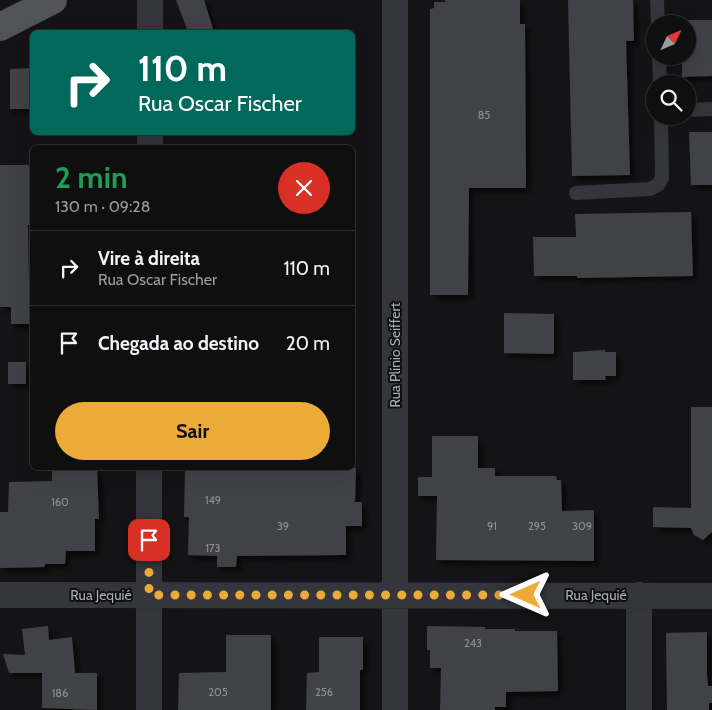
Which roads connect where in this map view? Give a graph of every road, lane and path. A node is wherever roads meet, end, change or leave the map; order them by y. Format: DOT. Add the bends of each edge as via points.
graph roads {
  1 [pos="53,0"];
  2 [pos="150,0"];
  3 [pos="396,0"];
  4 [pos="657,0"];
  5 [pos="658,15"];
  6 [pos="0,27"];
  7 [pos="150,30"];
  8 [pos="712,109"];
  9 [pos="696,110"];
  10 [pos="661,125"];
  11 [pos="576,193"];
  12 [pos="149,470"];
  13 [pos="0,595"];
  14 [pos="149,595"];
  15 [pos="395,595"];
  16 [pos="639,596"];
  17 [pos="712,596"];
  18 [pos="148,710"];
  19 [pos="395,710"];
  20 [pos="639,710"];
  1 -- 6 [label="main road"];
  2 -- 7 [label="street"];
  3 -- 15 [label="street, Rua Plínio Seiffert"];
  4 -- 5 [label="lane"];
  8 -- 9 [label="lane"];
  10 -- 11 [label="lane" via="662,178 658,185 650,189"];
  12 -- 14 [label="street"];
  13 -- 14 [label="street, Rua Jequié"];
  14 -- 15 [label="street, Rua Jequié"];
  14 -- 18 [label="street"];
  15 -- 16 [label="street, Rua Jequié"];
  15 -- 19 [label="street, Rua Plínio Seiffert"];
  16 -- 17 [label="street, Rua Jequié"];
  16 -- 20 [label="street"];
}
